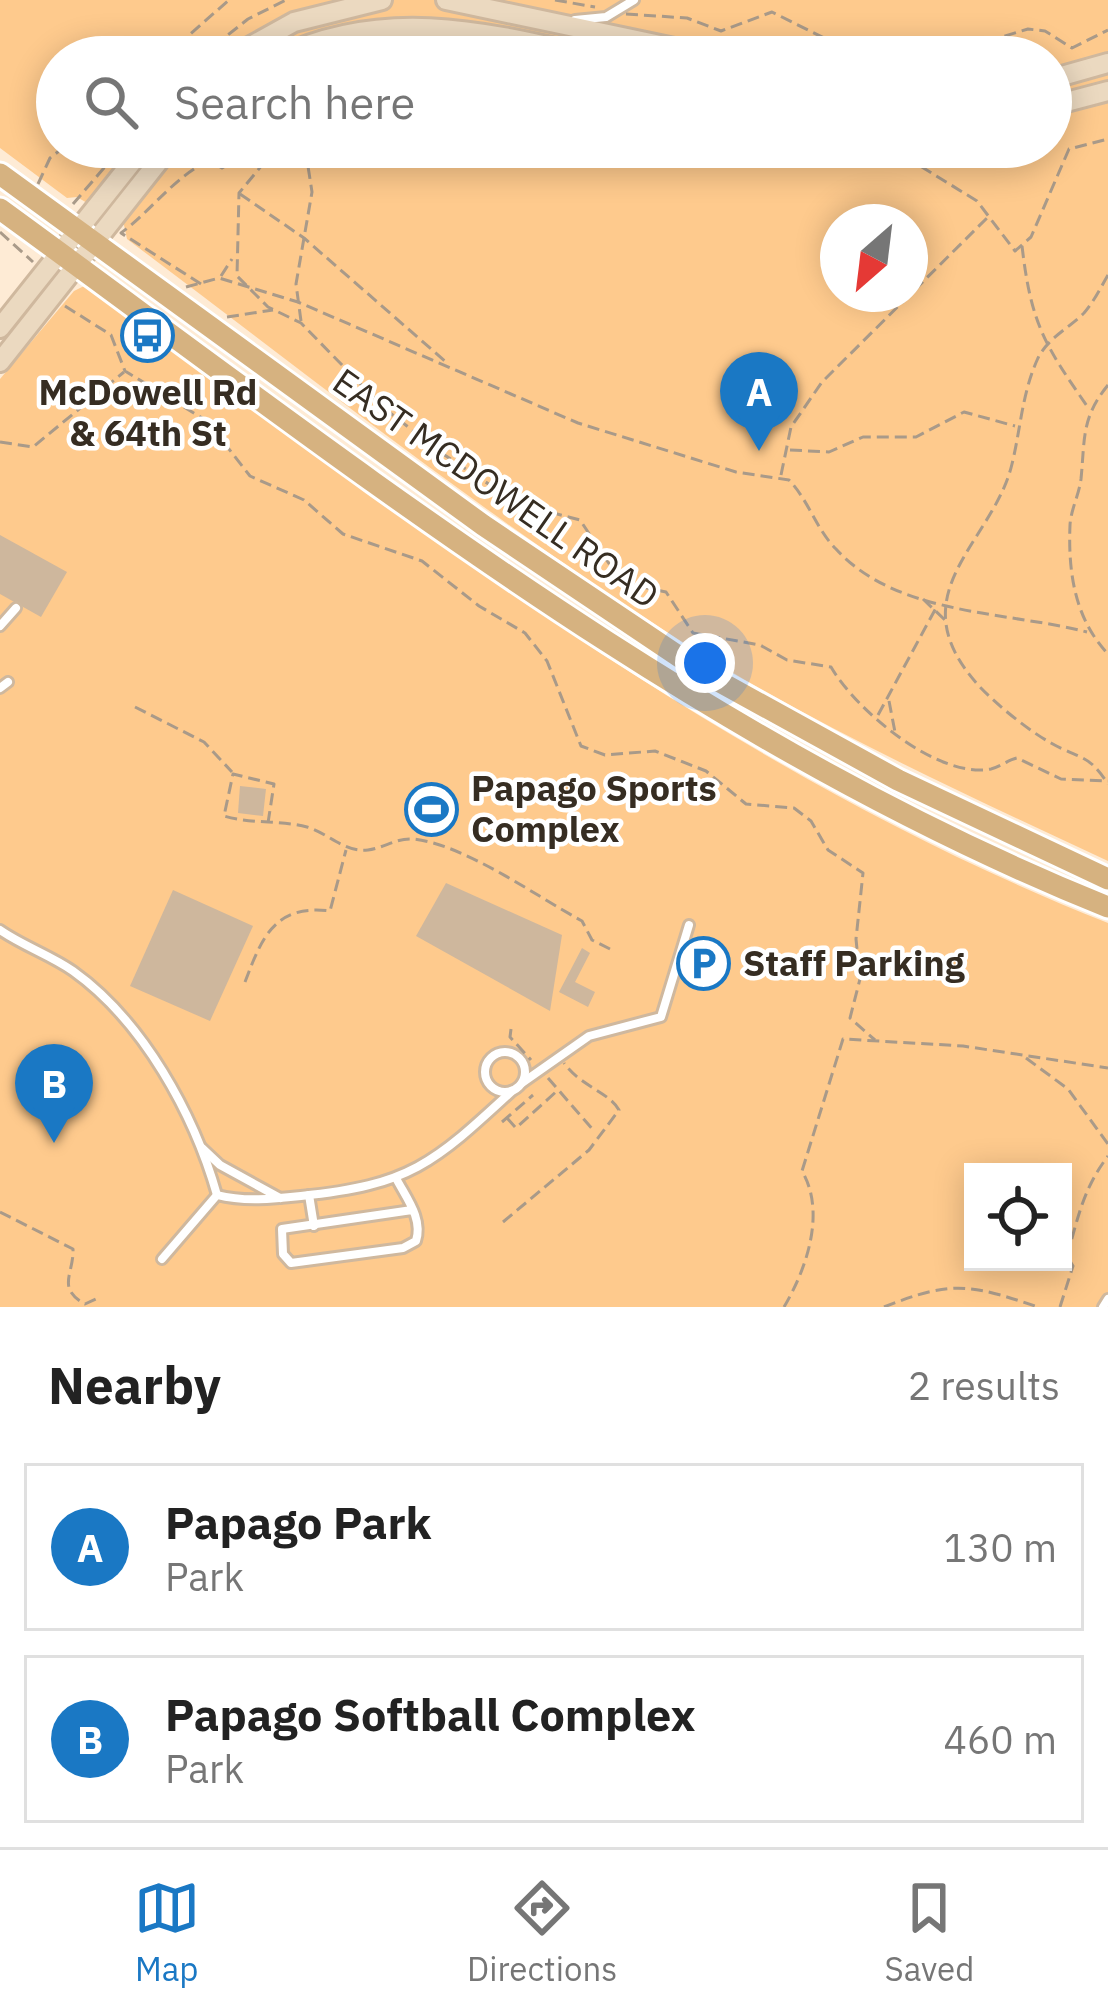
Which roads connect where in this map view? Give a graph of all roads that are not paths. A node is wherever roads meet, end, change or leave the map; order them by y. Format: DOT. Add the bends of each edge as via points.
graph roads {
  1 [pos="382,0"];
  2 [pos="446,0"];
  3 [pos="634,0"];
  4 [pos="551,20"];
  5 [pos="269,36"];
  6 [pos="336,36"];
  7 [pos="505,36"];
  8 [pos="623,36"];
  9 [pos="1108,63"];
  10 [pos="1072,74"];
  11 [pos="1108,91"];
  12 [pos="1072,100"];
  13 [pos="131,168"];
  14 [pos="150,168"];
  15 [pos="0,174"];
  16 [pos="0,209"];
  17 [pos="87,236"];
  18 [pos="70,258"];
  19 [pos="0,328"];
  20 [pos="0,362"];
  21 [pos="16,608"];
  22 [pos="0,626"];
  23 [pos="1108,879"];
  24 [pos="1108,908"];
  25 [pos="689,925"];
  26 [pos="0,930"];
  27 [pos="522,1083"];
  28 [pos="512,1091"];
  29 [pos="196,1143"];
  30 [pos="397,1180"];
  31 [pos="217,1195"];
  32 [pos="309,1196"];
  33 [pos="282,1198"];
  34 [pos="412,1210"];
  35 [pos="314,1226"];
  36 [pos="162,1259"];
  37 [pos="1108,1299"];
  38 [pos="1103,1307"];
  1 -- 5 [label="main road"];
  2 -- 4 [label="main road"];
  3 -- 4 [label="lane" via="606,17"];
  4 -- 8 [label="main road"];
  6 -- 7 [label="main road" via="402,25"];
  9 -- 10 [label="main road"];
  11 -- 12 [label="main road"];
  13 -- 17 [label="main road"];
  14 -- 17 [label="main road"];
  15 -- 17 [label="main road, EAST MCDOWELL ROAD"];
  16 -- 18 [label="main road, EAST MCDOWELL ROAD"];
  17 -- 18 [label="main road"];
  17 -- 23 [label="main road, EAST MCDOWELL ROAD" via="483,525 702,672 880,771"];
  18 -- 19 [label="main road"];
  18 -- 20 [label="main road"];
  18 -- 24 [label="main road, EAST MCDOWELL ROAD" via="563,616 691,697 976,849"];
  21 -- 22 [label="lane"];
  25 -- 27 [label="lane" via="661,1017 589,1036"];
  26 -- 29 [label="lane" via="73,972 114,1007 155,1062"];
  27 -- 28 [label="lane"];
  27 -- 28 [label="lane" via="521,1059 497,1054 486,1076 493,1088"];
  28 -- 30 [label="lane"];
  29 -- 31 [label="lane"];
  29 -- 33 [label="lane"];
  30 -- 32 [label="lane"];
  30 -- 34 [label="lane"];
  31 -- 33 [label="lane"];
  31 -- 36 [label="lane"];
  32 -- 33 [label="lane"];
  32 -- 35 [label="lane"];
  34 -- 35 [label="lane"];
  34 -- 35 [label="lane" via="419,1231 403,1248 291,1263 282,1229"];
  37 -- 38 [label="lane"];
}
